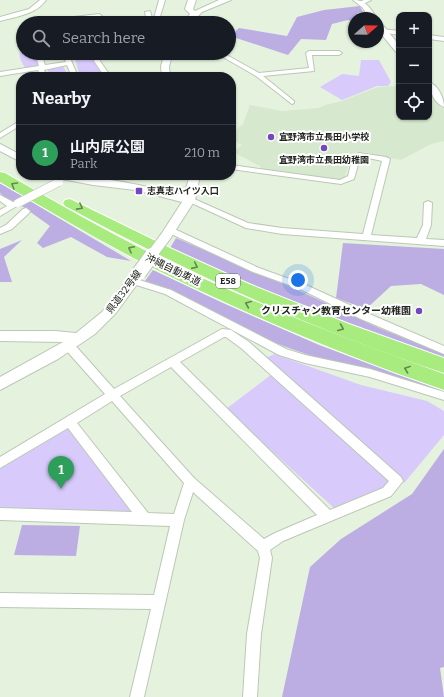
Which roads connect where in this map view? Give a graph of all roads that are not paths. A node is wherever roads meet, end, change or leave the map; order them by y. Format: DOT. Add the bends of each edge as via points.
graph roads {
  1 [pos="43,0"];
  2 [pos="162,0"];
  3 [pos="192,0"];
  4 [pos="227,0"];
  5 [pos="362,1"];
  6 [pos="148,12"];
  7 [pos="369,12"];
  8 [pos="195,14"];
  9 [pos="149,16"];
  10 [pos="157,16"];
  11 [pos="0,19"];
  12 [pos="384,29"];
  13 [pos="396,32"];
  14 [pos="384,33"];
  15 [pos="432,37"];
  16 [pos="444,39"];
  17 [pos="397,48"];
  18 [pos="339,54"];
  19 [pos="39,60"];
  20 [pos="68,60"];
  21 [pos="97,60"];
  22 [pos="167,60"];
  23 [pos="231,60"];
  24 [pos="69,63"];
  25 [pos="41,68"];
  26 [pos="42,72"];
  27 [pos="73,72"];
  28 [pos="105,72"];
  29 [pos="166,72"];
  30 [pos="0,74"];
  31 [pos="258,75"];
  32 [pos="432,89"];
  33 [pos="292,102"];
  34 [pos="444,104"];
  35 [pos="16,125"];
  36 [pos="0,136"];
  37 [pos="0,147"];
  38 [pos="16,155"];
  39 [pos="0,163"];
  40 [pos="236,168"];
  41 [pos="16,172"];
  42 [pos="0,176"];
  43 [pos="31,180"];
  44 [pos="57,180"];
  45 [pos="84,180"];
  46 [pos="194,180"];
  47 [pos="0,197"];
  48 [pos="189,200"];
  49 [pos="428,203"];
  50 [pos="16,205"];
  51 [pos="26,211"];
  52 [pos="0,213"];
  53 [pos="0,231"];
  54 [pos="168,233"];
  55 [pos="366,237"];
  56 [pos="420,242"];
  57 [pos="444,243"];
  58 [pos="136,277"];
  59 [pos="0,336"];
  60 [pos="255,337"];
  61 [pos="73,343"];
  62 [pos="245,345"];
  63 [pos="444,350"];
  64 [pos="172,361"];
  65 [pos="444,366"];
  66 [pos="444,382"];
  67 [pos="0,384"];
  68 [pos="113,395"];
  69 [pos="444,396"];
  70 [pos="69,421"];
  71 [pos="0,463"];
  72 [pos="190,482"];
  73 [pos="0,514"];
  74 [pos="328,517"];
  75 [pos="144,519"];
  76 [pos="178,520"];
  77 [pos="263,548"];
  78 [pos="0,600"];
  79 [pos="158,602"];
  80 [pos="137,697"];
  81 [pos="250,697"];
  1 -- 11 [label="street" via="31,9"];
  2 -- 10 [label="street"];
  3 -- 8 [label="main road" via="189,9"];
  4 -- 8 [label="main road" via="210,5"];
  5 -- 7 [label="main road"];
  6 -- 9 [label="street"];
  12 -- 13 [label="street"];
  14 -- 17 [label="main road"];
  15 -- 16 [label="street"];
  18 -- 31 [label="street" via="309,53 312,70"];
  19 -- 25 [label="street"];
  20 -- 24 [label="street"];
  21 -- 28 [label="street"];
  22 -- 29 [label="main road"];
  23 -- 31 [label="street"];
  24 -- 25 [label="street"];
  24 -- 27 [label="street"];
  25 -- 26 [label="street"];
  25 -- 30 [label="street"];
  31 -- 33 [label="street"];
  32 -- 34 [label="main road"];
  35 -- 36 [label="street"];
  37 -- 38 [label="main road"];
  39 -- 41 [label="highway, 沖縄自動車道 / E58, one-way"];
  40 -- 55 [label="street" via="341,182 351,178 356,160 362,155 386,159"];
  66 -- 42 [label="highway, 沖縄自動車道 / E58, one-way" via="356,350 220,292 110,238"];
  43 -- 65 [label="highway, 沖縄自動車道 / E58, one-way" via="192,265 291,308"];
  44 -- 50 [label="street, bridge"];
  45 -- 48 [label="main road" via="135,187"];
  46 -- 48 [label="main road, 県道32号線"];
  47 -- 50 [label="street"];
  48 -- 54 [label="main road, 県道32号線"];
  48 -- 55 [label="street" via="246,225 282,231"];
  49 -- 56 [label="street" via="427,225"];
  50 -- 52 [label="street"];
  51 -- 53 [label="street" via="9,227"];
  54 -- 58 [label="main road, 県道32号線, bridge"];
  54 -- 63 [label="street" via="303,287"];
  55 -- 56 [label="street"];
  56 -- 57 [label="street"];
  58 -- 60 [label="street"];
  58 -- 61 [label="main road, 県道32号線" via="102,320"];
  59 -- 61 [label="main road" via="55,336"];
  60 -- 62 [label="street"];
  60 -- 69 [label="street" via="283,352 305,359 370,373"];
  61 -- 67 [label="main road, 県道32号線"];
  61 -- 68 [label="street"];
  62 -- 64 [label="street" via="228,333 222,333"];
  62 -- 74 [label="street" via="261,362 397,481 387,492"];
  64 -- 68 [label="street"];
  64 -- 74 [label="street"];
  68 -- 70 [label="street"];
  68 -- 72 [label="street"];
  70 -- 71 [label="street"];
  70 -- 75 [label="street"];
  72 -- 76 [label="street"];
  72 -- 77 [label="street"];
  73 -- 75 [label="street"];
  74 -- 77 [label="street" via="279,537"];
  75 -- 76 [label="street"];
  76 -- 79 [label="street"];
  77 -- 81 [label="street" via="266,558 254,634"];
  78 -- 79 [label="street"];
  79 -- 80 [label="street"];
}
